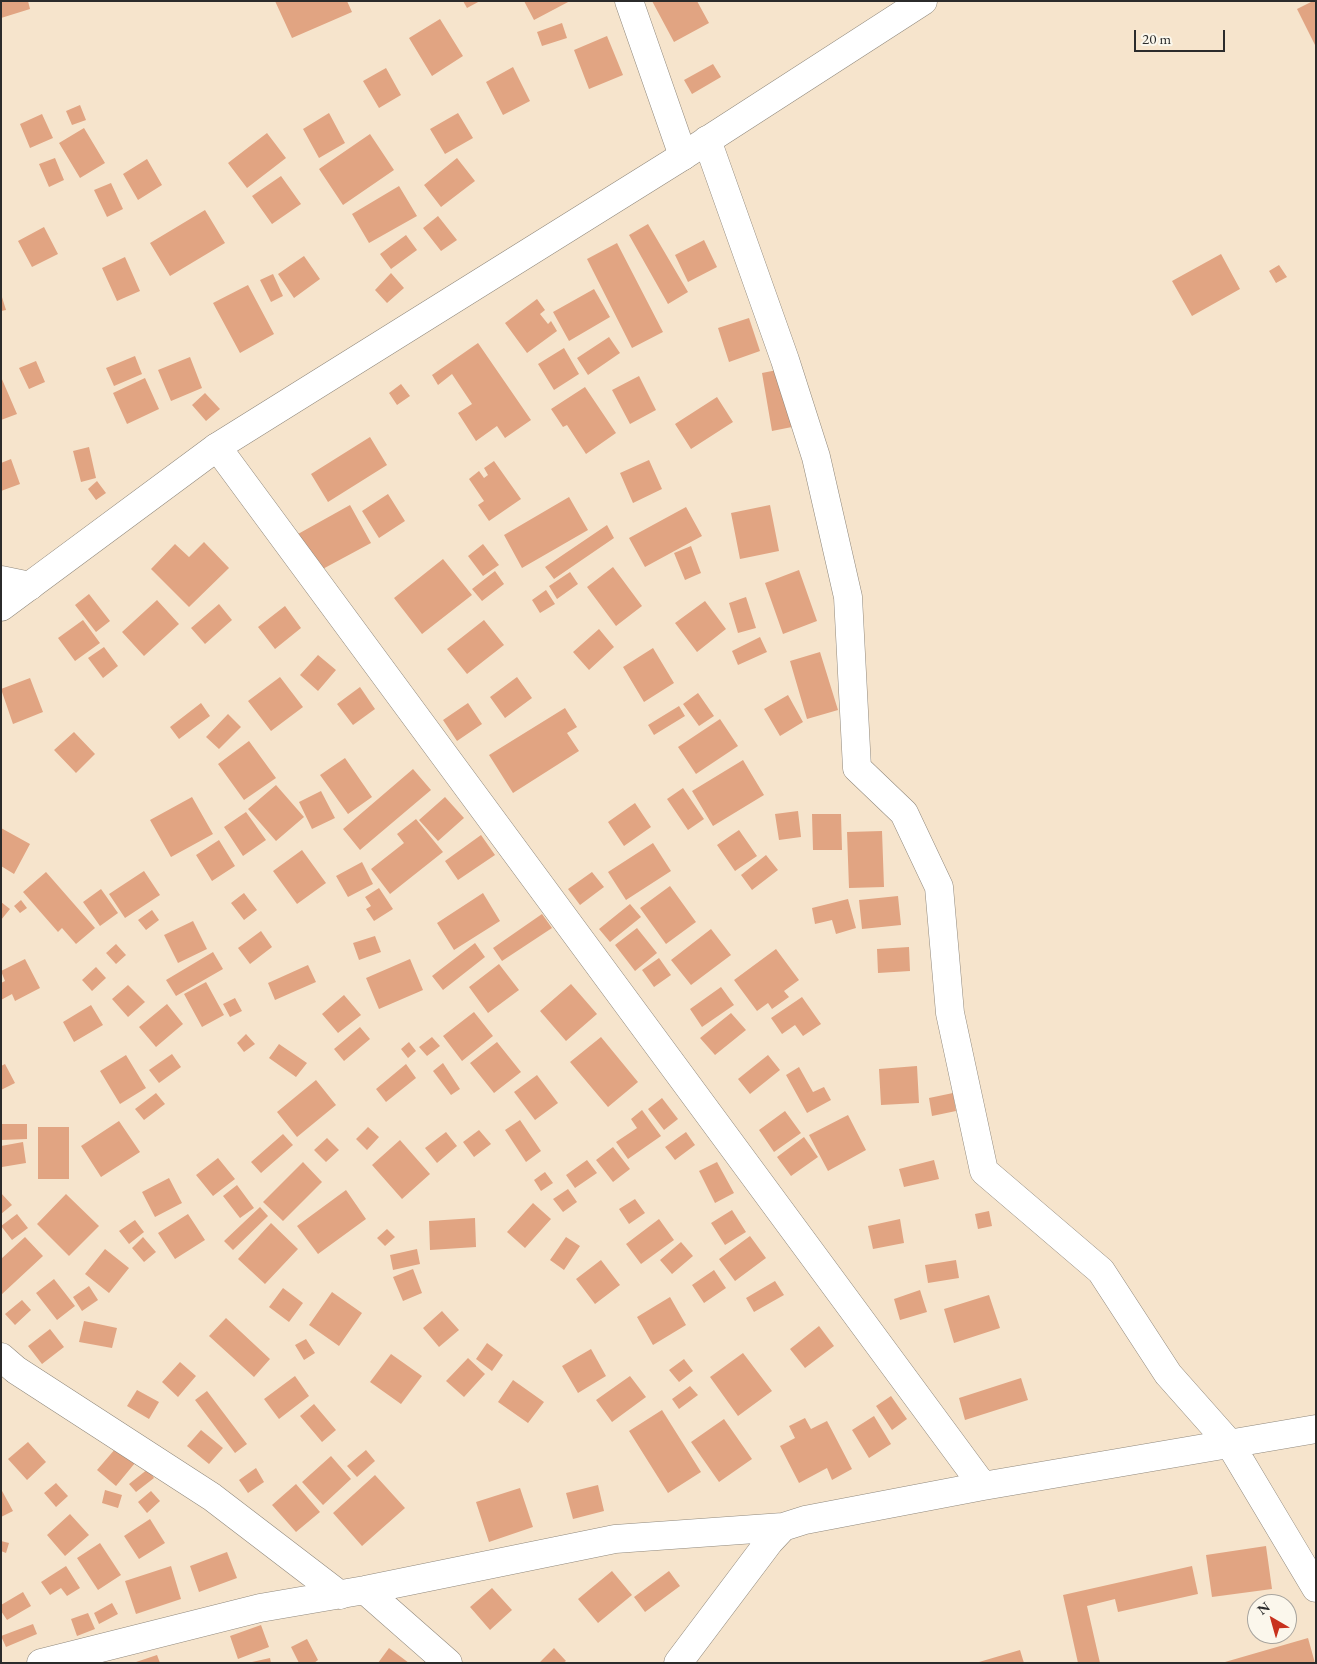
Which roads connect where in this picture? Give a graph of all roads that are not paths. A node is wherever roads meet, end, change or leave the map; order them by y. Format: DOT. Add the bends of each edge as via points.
graph roads {
  1 [pos="629,1"];
  2 [pos="923,1"];
  3 [pos="707,140"];
  4 [pos="683,156"];
  5 [pos="217,447"];
  6 [pos="1,580"];
  7 [pos="30,586"];
  8 [pos="1,607"];
  9 [pos="1,1357"];
  10 [pos="1316,1429"];
  11 [pos="1230,1444"];
  12 [pos="983,1486"];
  13 [pos="784,1527"];
  14 [pos="1316,1588"];
  15 [pos="353,1593"];
  16 [pos="41,1663"];
  17 [pos="448,1663"];
  18 [pos="678,1663"];
  1 -- 4 [label="street"];
  2 -- 3 [label="street"];
  3 -- 4 [label="street"];
  3 -- 11 [label="street" via="816,457 848,598 857,768 904,812 939,887 950,1013 984,1171 1101,1271 1168,1374"];
  4 -- 5 [label="street"];
  5 -- 7 [label="street"];
  5 -- 12 [label="street"];
  6 -- 7 [label="street"];
  7 -- 8 [label="street"];
  9 -- 15 [label="street"];
  10 -- 11 [label="street"];
  11 -- 12 [label="street"];
  11 -- 14 [label="street"];
  12 -- 13 [label="street" via="805,1520"];
  13 -- 15 [label="street" via="615,1540"];
  13 -- 18 [label="street" via="769,1542"];
  15 -- 16 [label="street" via="260,1608"];
  15 -- 17 [label="street"];
}
